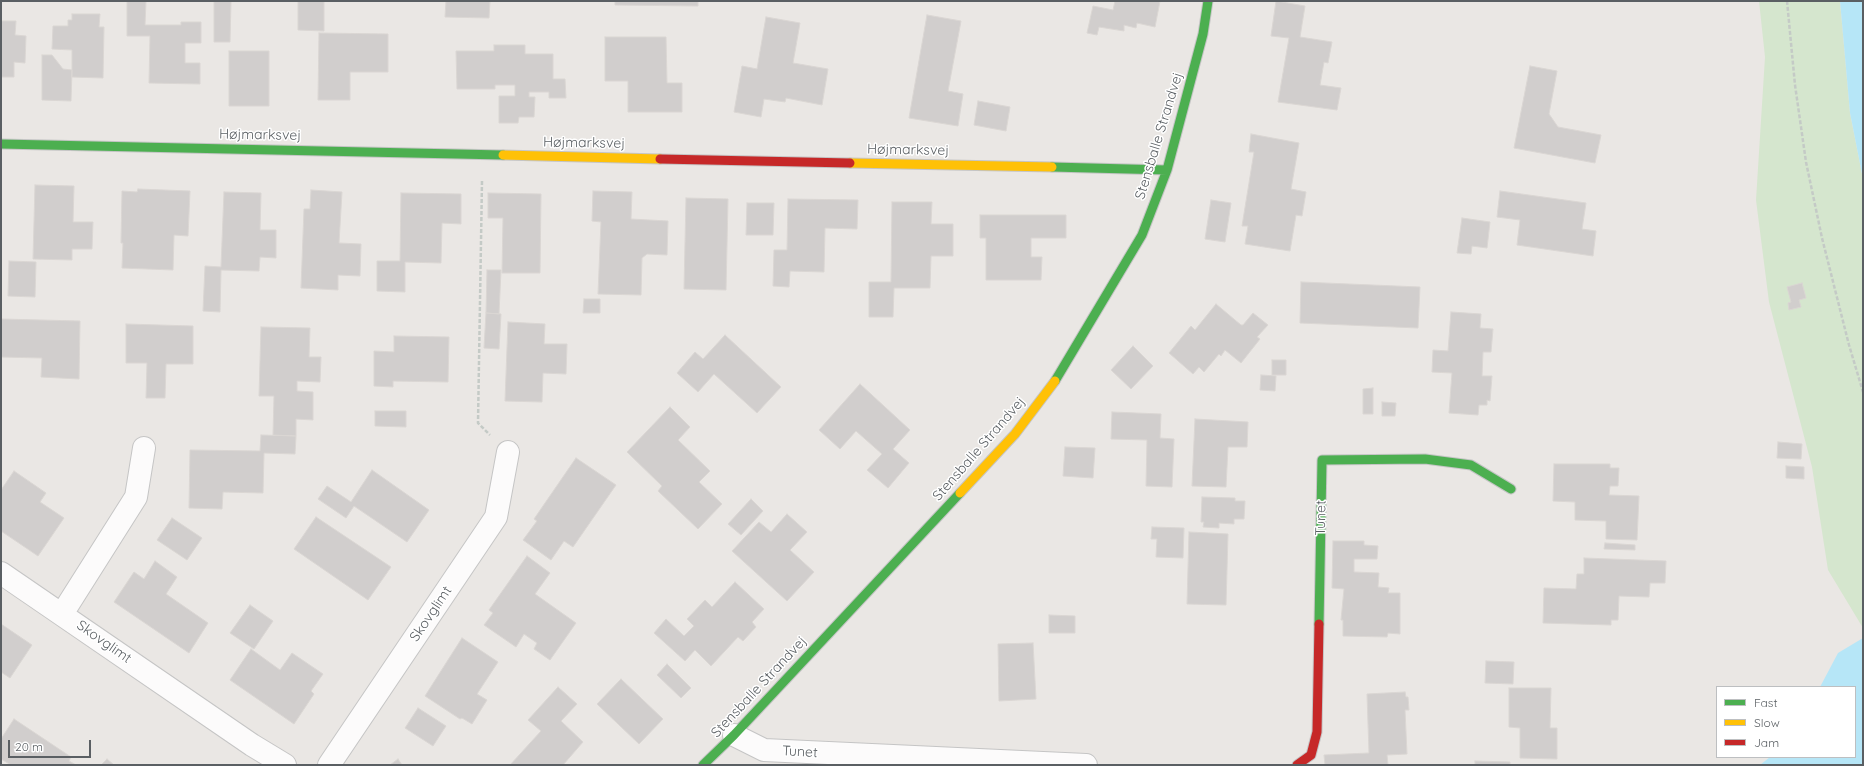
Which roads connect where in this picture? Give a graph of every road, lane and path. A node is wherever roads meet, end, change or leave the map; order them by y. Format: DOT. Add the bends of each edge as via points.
graph roads {
  1 [pos="1208,1"];
  2 [pos="1787,1"];
  3 [pos="1,144"];
  4 [pos="482,154"];
  5 [pos="1166,170"];
  6 [pos="1863,392"];
  7 [pos="144,448"];
  8 [pos="508,452"];
  9 [pos="1511,489"];
  10 [pos="1,573"];
  11 [pos="62,614"];
  12 [pos="734,735"];
  13 [pos="284,765"];
  14 [pos="330,765"];
  15 [pos="703,765"];
  16 [pos="1086,765"];
  17 [pos="1297,765"];
  1 -- 5 [label="street, Stensballe Strandvej" via="1203,34"];
  2 -- 6 [label="path" via="1806,162 1822,238"];
  3 -- 4 [label="street, Højmarksvej"];
  4 -- 5 [label="street, Højmarksvej"];
  4 -- 8 [label="path" via="478,423"];
  5 -- 12 [label="street, Stensballe Strandvej" via="1142,235 1094,319 1060,373 1015,434"];
  7 -- 11 [label="street, Skovglimt" via="136,497"];
  8 -- 14 [label="street, Skovglimt" via="496,516"];
  9 -- 17 [label="street, Tunet" via="1471,465 1425,459 1322,460 1317,732 1310,755"];
  10 -- 11 [label="street, Skovglimt"];
  11 -- 13 [label="street, Skovglimt"];
  12 -- 15 [label="street, Stensballe Strandvej"];
  12 -- 16 [label="street, Tunet" via="764,750"];
}
